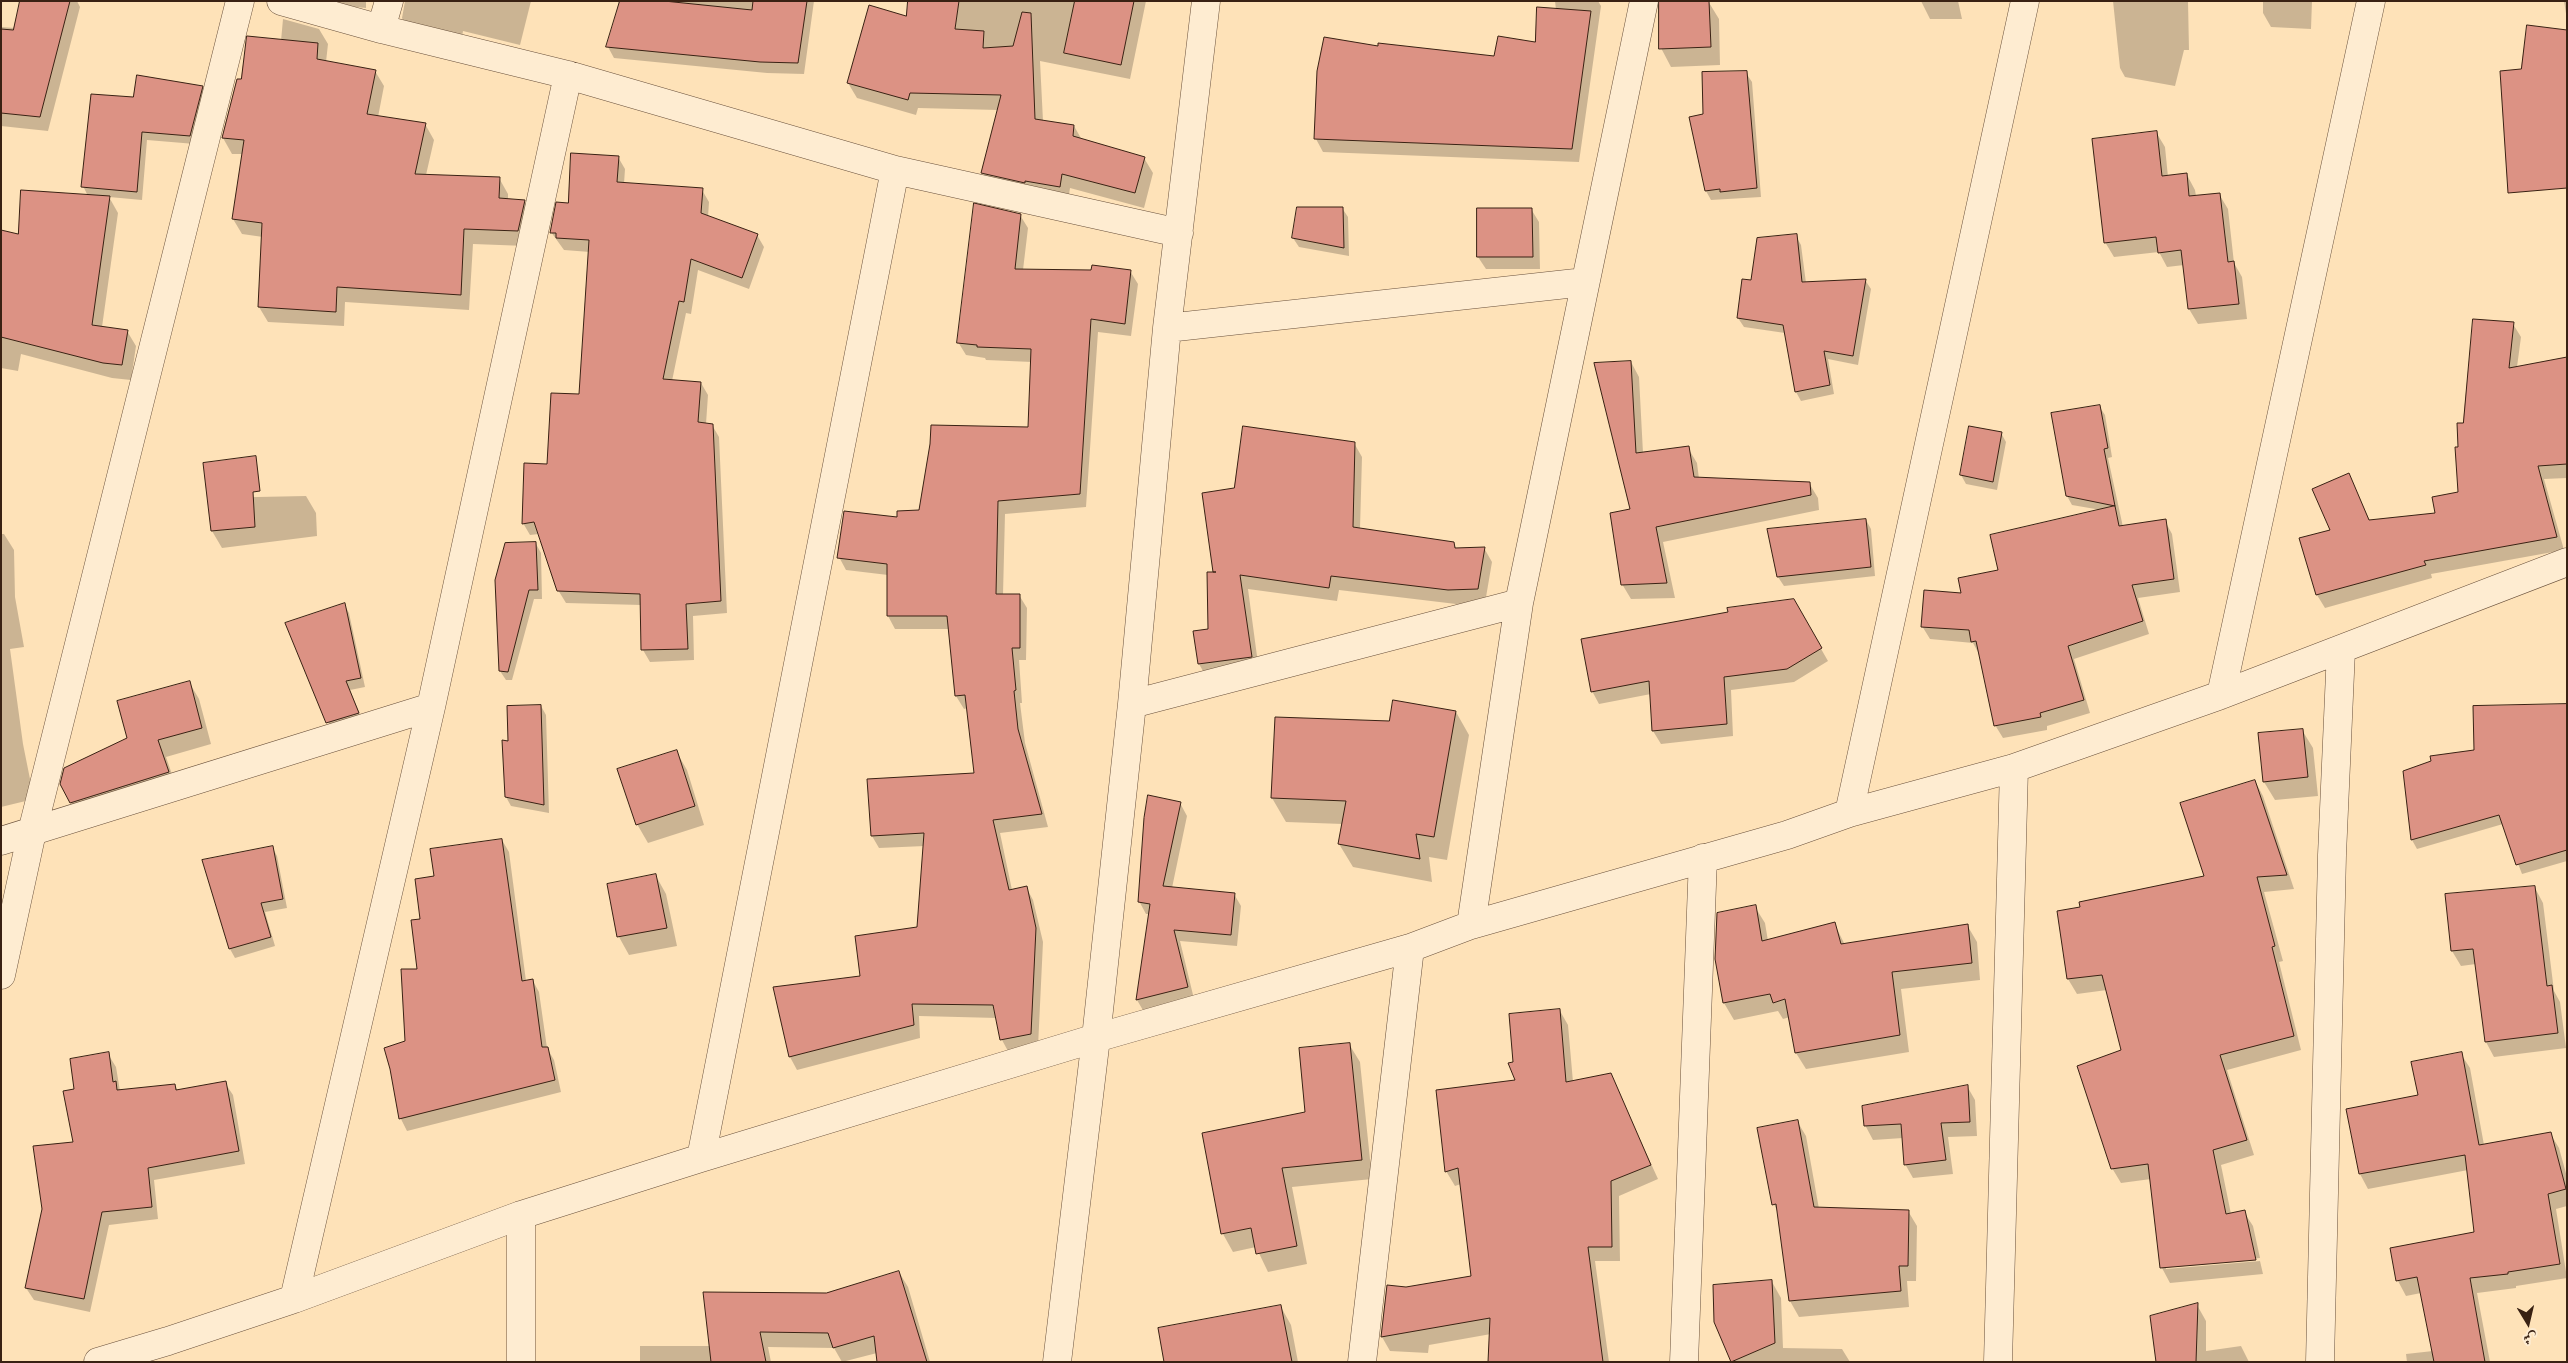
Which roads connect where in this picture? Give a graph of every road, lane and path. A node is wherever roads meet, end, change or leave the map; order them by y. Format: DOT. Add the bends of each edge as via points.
graph roads {
  1 [pos="240,1"];
  2 [pos="281,1"];
  3 [pos="389,1"];
  4 [pos="1206,1"];
  5 [pos="1644,1"];
  6 [pos="2026,1"];
  7 [pos="2371,1"];
  8 [pos="381,29"];
  9 [pos="568,76"];
  10 [pos="895,170"];
  11 [pos="1179,233"];
  12 [pos="1585,282"];
  13 [pos="1167,328"];
  14 [pos="2567,562"];
  15 [pos="1520,603"];
  16 [pos="2341,650"];
  17 [pos="2221,695"];
  18 [pos="1132,704"];
  19 [pos="431,707"];
  20 [pos="2014,768"];
  21 [pos="1849,813"];
  22 [pos="32,832"];
  23 [pos="1,841"];
  24 [pos="1703,858"];
  25 [pos="1471,925"];
  26 [pos="1410,948"];
  27 [pos="1,975"];
  28 [pos="1096,1038"];
  29 [pos="701,1158"];
  30 [pos="520,1215"];
  31 [pos="294,1298"];
  32 [pos="169,1352"];
  33 [pos="98,1362"];
  34 [pos="521,1362"];
  35 [pos="1057,1362"];
  36 [pos="1362,1362"];
  37 [pos="1684,1362"];
  38 [pos="1998,1362"];
  39 [pos="2320,1362"];
  1 -- 22 [label="street"];
  2 -- 8 [label="street"];
  3 -- 8 [label="street"];
  4 -- 11 [label="street"];
  5 -- 12 [label="street"];
  6 -- 21 [label="street"];
  7 -- 17 [label="street"];
  8 -- 9 [label="street"];
  9 -- 10 [label="street"];
  9 -- 19 [label="street"];
  10 -- 11 [label="street"];
  10 -- 29 [label="street"];
  11 -- 13 [label="street"];
  12 -- 13 [label="street"];
  12 -- 15 [label="street"];
  13 -- 18 [label="street"];
  14 -- 16 [label="street"];
  15 -- 18 [label="street"];
  15 -- 25 [label="street"];
  16 -- 17 [label="street"];
  16 -- 39 [label="street" via="2332,855"];
  17 -- 20 [label="street"];
  18 -- 28 [label="street"];
  19 -- 22 [label="street"];
  19 -- 31 [label="street"];
  20 -- 21 [label="street"];
  20 -- 38 [label="street"];
  21 -- 24 [label="street" via="1787,835"];
  22 -- 23 [label="street"];
  22 -- 27 [label="street"];
  24 -- 25 [label="street"];
  24 -- 37 [label="street"];
  25 -- 26 [label="street"];
  26 -- 28 [label="street"];
  26 -- 36 [label="street"];
  28 -- 29 [label="street"];
  28 -- 35 [label="street"];
  29 -- 30 [label="street"];
  30 -- 31 [label="street"];
  30 -- 34 [label="street"];
  31 -- 32 [label="street"];
  32 -- 33 [label="street"];
}
